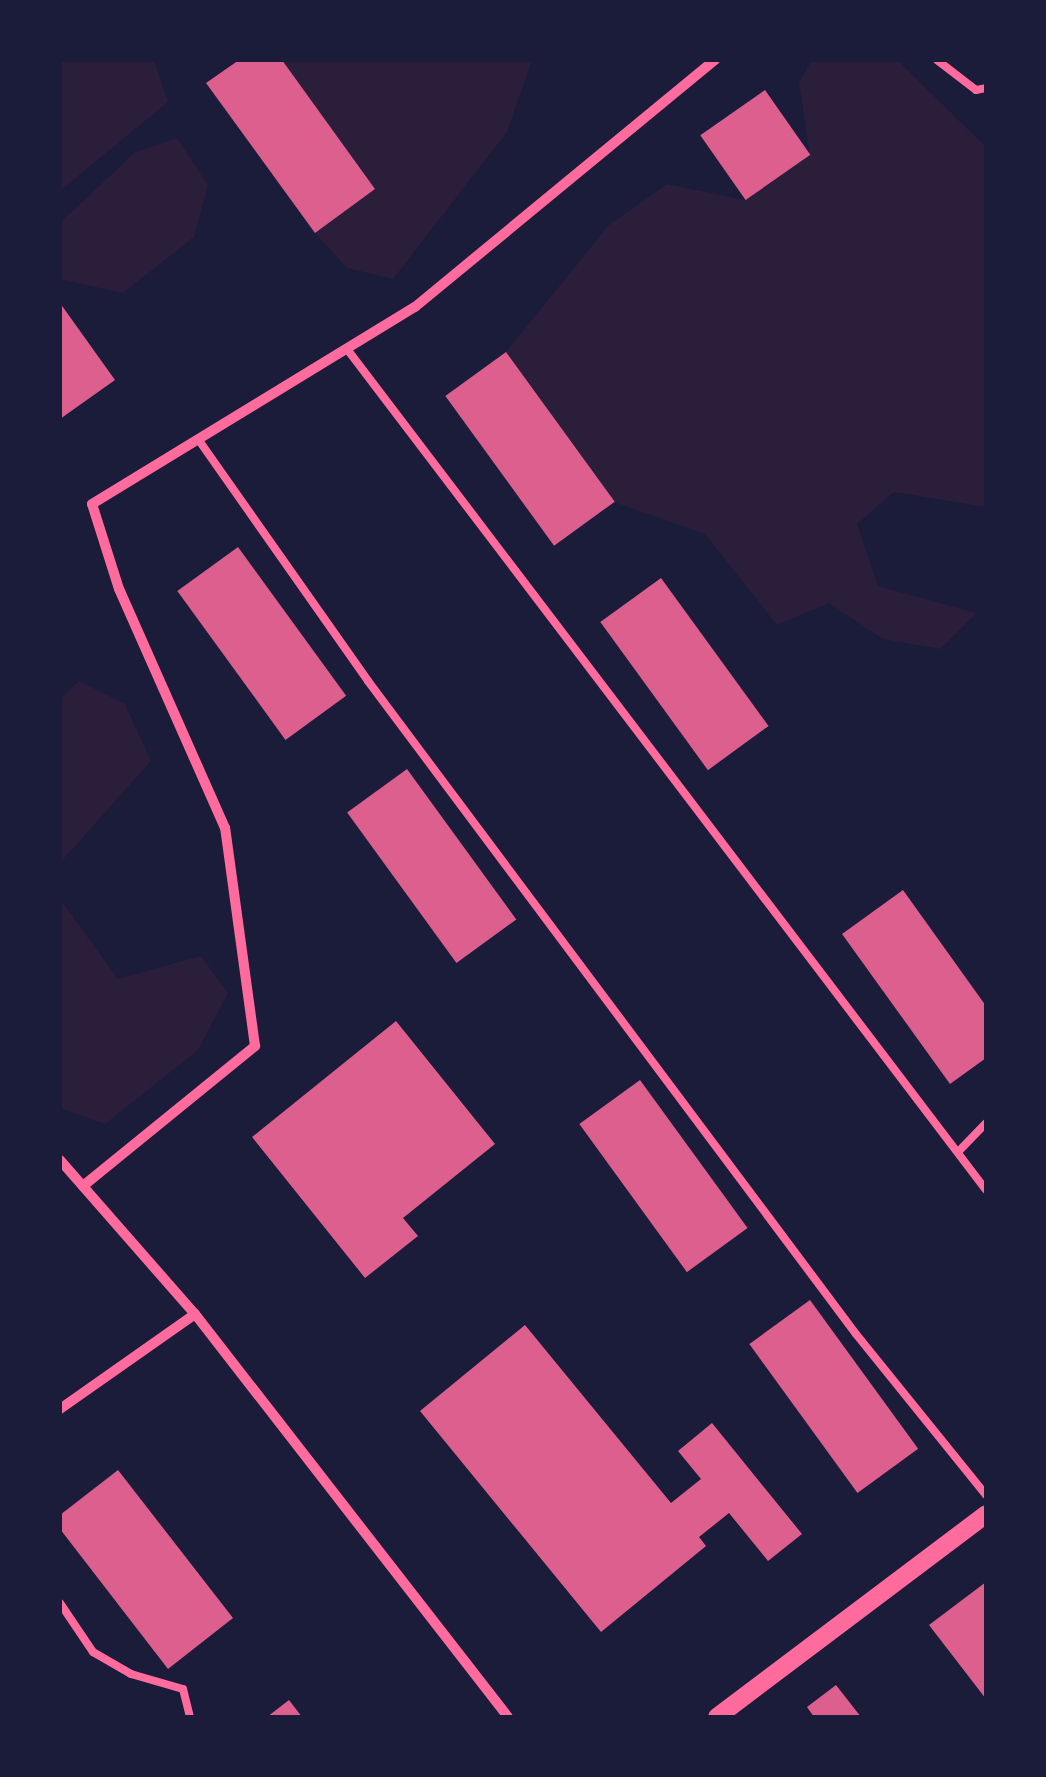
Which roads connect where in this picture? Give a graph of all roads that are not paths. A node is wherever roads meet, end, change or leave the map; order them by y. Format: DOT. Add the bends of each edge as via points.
graph roads {
  1 [pos="714,60"];
  2 [pos="936,60"];
  3 [pos="986,88"];
  4 [pos="347,349"];
  5 [pos="198,440"];
  6 [pos="986,1123"];
  7 [pos="958,1152"];
  8 [pos="60,1160"];
  9 [pos="83,1186"];
  10 [pos="986,1190"];
  11 [pos="195,1314"];
  12 [pos="60,1409"];
  13 [pos="986,1495"];
  14 [pos="986,1514"];
  15 [pos="60,1603"];
  16 [pos="190,1717"];
  17 [pos="508,1717"];
  18 [pos="718,1717"];
  1 -- 4 [label="street" via="415,307"];
  2 -- 3 [label="lane" via="976,90"];
  4 -- 5 [label="street"];
  4 -- 7 [label="lane"];
  5 -- 9 [label="street" via="92,504 119,589 224,828 255,1046"];
  5 -- 13 [label="lane" via="368,682 796,1255"];
  6 -- 7 [label="lane"];
  7 -- 10 [label="lane"];
  8 -- 9 [label="street"];
  9 -- 11 [label="street"];
  11 -- 12 [label="street"];
  11 -- 17 [label="street"];
  14 -- 18 [label="street"];
  15 -- 16 [label="lane" via="93,1652 131,1674 182,1689"];
}
